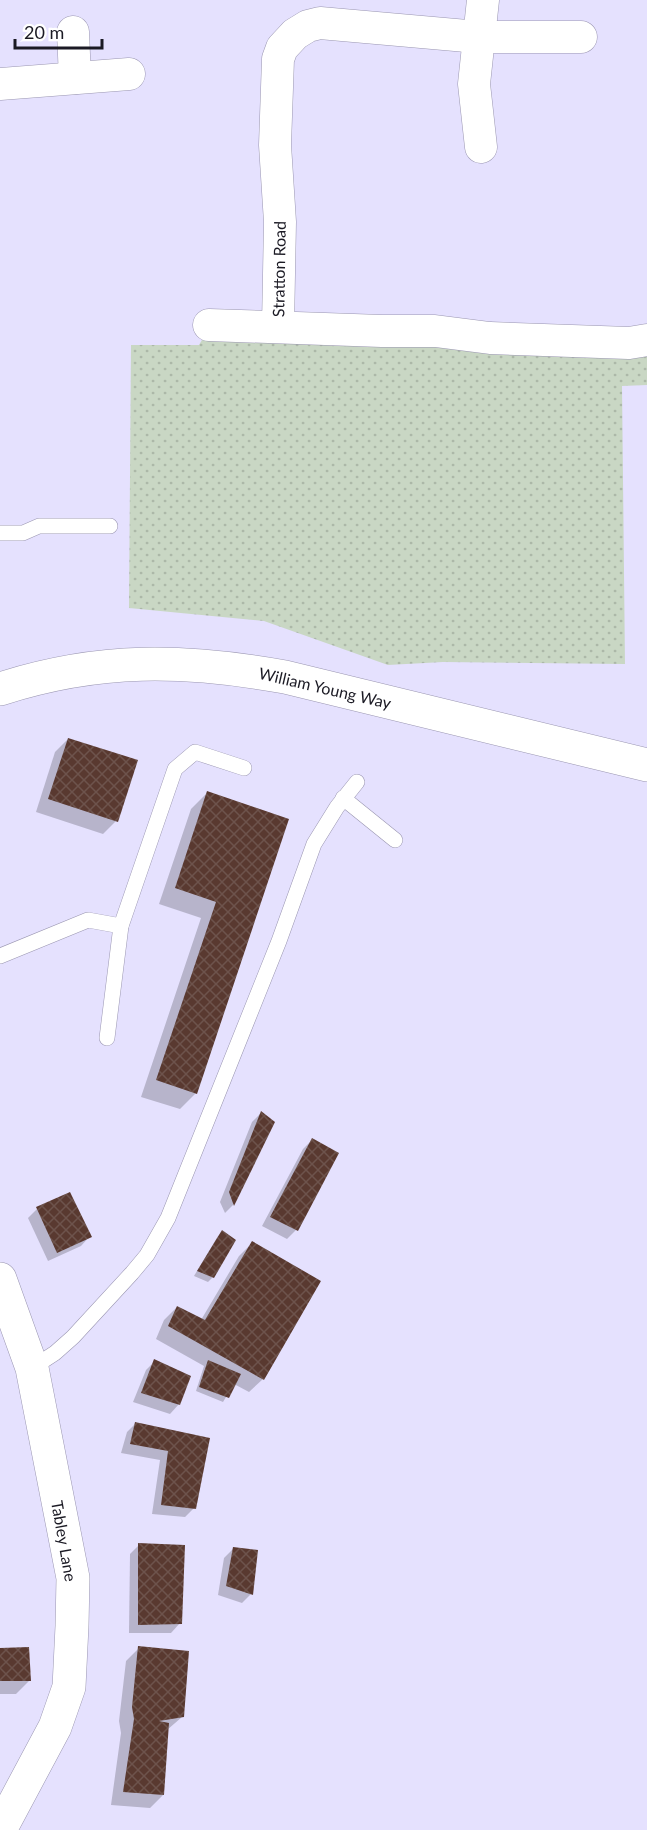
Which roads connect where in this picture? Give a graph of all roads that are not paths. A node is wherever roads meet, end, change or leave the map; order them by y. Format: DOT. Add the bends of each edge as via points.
graph roads {
  1 [pos="483,0"];
  2 [pos="73,32"];
  3 [pos="478,37"];
  4 [pos="581,37"];
  5 [pos="129,74"];
  6 [pos="75,78"];
  7 [pos="0,84"];
  8 [pos="481,147"];
  9 [pos="209,325"];
  10 [pos="278,326"];
  11 [pos="647,339"];
  12 [pos="110,526"];
  13 [pos="0,533"];
  14 [pos="0,689"];
  15 [pos="647,765"];
  16 [pos="244,768"];
  17 [pos="357,782"];
  18 [pos="343,798"];
  19 [pos="395,840"];
  20 [pos="121,926"];
  21 [pos="0,956"];
  22 [pos="107,1038"];
  23 [pos="0,1279"];
  24 [pos="32,1368"];
  25 [pos="0,1830"];
  1 -- 3 [label="street"];
  2 -- 6 [label="street"];
  3 -- 4 [label="street, Stratton Road"];
  3 -- 8 [label="street" via="474,84"];
  3 -- 10 [label="street, Stratton Road" via="320,22 295,34 282,48 276,77 275,145 280,222"];
  5 -- 6 [label="street"];
  6 -- 7 [label="street"];
  9 -- 10 [label="street"];
  10 -- 11 [label="street, Stratton Road" via="628,343"];
  12 -- 13 [label="lane" via="39,526 23,533"];
  14 -- 15 [label="main road, William Young Way" via="94,667 192,663 237,668"];
  16 -- 20 [label="lane" via="195,752 175,768"];
  17 -- 18 [label="lane"];
  18 -- 19 [label="lane"];
  18 -- 24 [label="lane" via="314,844 168,1218 132,1273 74,1336"];
  20 -- 21 [label="lane" via="88,920"];
  20 -- 22 [label="lane"];
  23 -- 24 [label="main road, Tabley Lane"];
  24 -- 25 [label="main road, Tabley Lane" via="72,1578 69,1687 55,1727"];
}
